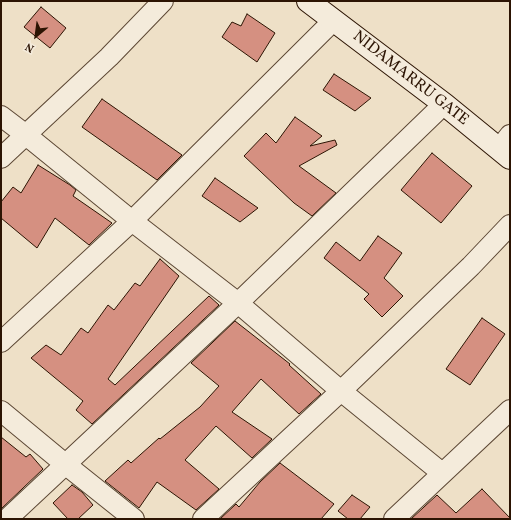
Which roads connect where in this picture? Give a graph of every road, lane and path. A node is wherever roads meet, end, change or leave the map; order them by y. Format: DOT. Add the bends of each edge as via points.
graph roads {
  1 [pos="163,1"];
  2 [pos="308,1"];
  3 [pos="334,20"];
  4 [pos="444,104"];
  5 [pos="1,116"];
  6 [pos="26,135"];
  7 [pos="506,148"];
  8 [pos="1,158"];
  9 [pos="132,221"];
  10 [pos="510,225"];
  11 [pos="238,302"];
  12 [pos="1,342"];
  13 [pos="341,391"];
  14 [pos="510,410"];
  15 [pos="1,411"];
  16 [pos="65,464"];
  17 [pos="442,473"];
  18 [pos="6,519"];
  19 [pos="134,519"];
  20 [pos="203,519"];
  21 [pos="394,519"];
  1 -- 6 [label="street" via="109,57"];
  2 -- 3 [label="main road, NIDAMARRU GATE"];
  3 -- 4 [label="main road, NIDAMARRU GATE"];
  3 -- 9 [label="street"];
  4 -- 7 [label="main road, NIDAMARRU GATE"];
  4 -- 11 [label="street"];
  5 -- 6 [label="street"];
  6 -- 8 [label="street"];
  6 -- 9 [label="street"];
  9 -- 11 [label="street"];
  9 -- 12 [label="street"];
  10 -- 13 [label="street"];
  11 -- 13 [label="street"];
  11 -- 16 [label="street"];
  13 -- 17 [label="street"];
  13 -- 20 [label="street"];
  14 -- 17 [label="street"];
  15 -- 16 [label="street"];
  16 -- 18 [label="street"];
  16 -- 19 [label="street"];
  17 -- 21 [label="street"];
}
